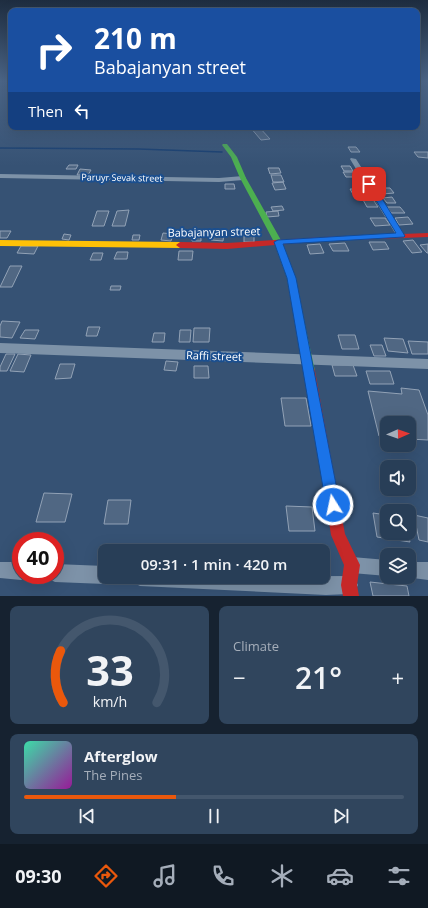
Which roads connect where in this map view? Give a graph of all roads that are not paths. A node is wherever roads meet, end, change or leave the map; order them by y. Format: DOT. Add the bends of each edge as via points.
graph roads {
  1 [pos="225,145"];
  2 [pos="353,159"];
  3 [pos="0,176"];
  4 [pos="243,178"];
  5 [pos="428,235"];
  6 [pos="401,236"];
  7 [pos="278,242"];
  8 [pos="0,243"];
  9 [pos="0,348"];
  10 [pos="308,359"];
  11 [pos="428,364"];
  12 [pos="352,564"];
  13 [pos="380,567"];
  14 [pos="0,570"];
  15 [pos="416,570"];
  16 [pos="12,571"];
  17 [pos="428,571"];
  18 [pos="64,573"];
  19 [pos="98,575"];
  20 [pos="285,584"];
  21 [pos="350,591"];
  1 -- 4 [label="street" via="234,157"];
  2 -- 6 [label="street"];
  3 -- 4 [label="street, Paruyr Sevak street" via="219,180"];
  4 -- 7 [label="street"];
  5 -- 6 [label="street, Babajanyan street"];
  6 -- 7 [label="street, Babajanyan street"];
  7 -- 8 [label="street, Babajanyan street" via="227,246"];
  7 -- 10 [label="street" via="292,278"];
  9 -- 10 [label="street, Raffi street"];
  10 -- 11 [label="street, Raffi street"];
  10 -- 12 [label="street" via="338,535"];
  12 -- 13 [label="street"];
  12 -- 21 [label="street"];
  14 -- 16 [label="street"];
  15 -- 17 [label="street"];
  18 -- 19 [label="street"];
  20 -- 21 [label="street" via="326,586"];
}
